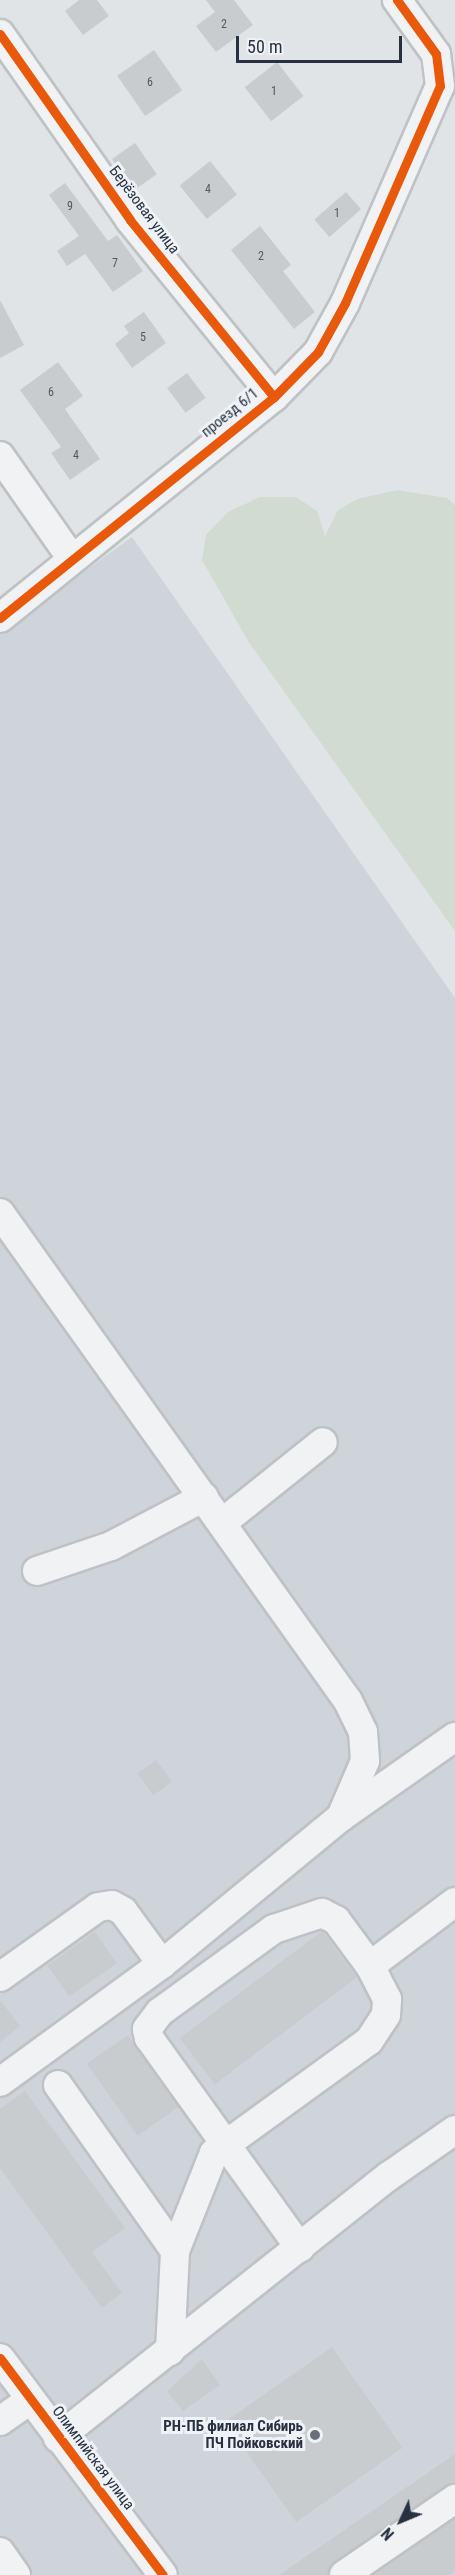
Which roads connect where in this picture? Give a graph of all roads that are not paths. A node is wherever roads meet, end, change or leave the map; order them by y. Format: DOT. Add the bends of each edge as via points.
graph roads {
  1 [pos="397,0"];
  2 [pos="0,34"];
  3 [pos="274,397"];
  4 [pos="0,456"];
  5 [pos="72,559"];
  6 [pos="0,618"];
  7 [pos="0,1213"];
  8 [pos="323,1442"];
  9 [pos="204,1497"];
  10 [pos="222,1523"];
  11 [pos="37,1571"];
  12 [pos="455,1737"];
  13 [pos="341,1817"];
  14 [pos="455,1902"];
  15 [pos="162,1964"];
  16 [pos="370,1966"];
  17 [pos="0,1977"];
  18 [pos="0,2082"];
  19 [pos="58,2085"];
  20 [pos="455,2130"];
  21 [pos="224,2143"];
  22 [pos="300,2248"];
  23 [pos="175,2251"];
  24 [pos="170,2351"];
  25 [pos="0,2358"];
  26 [pos="30,2400"];
  27 [pos="0,2421"];
  28 [pos="58,2438"];
  29 [pos="455,2499"];
  30 [pos="0,2552"];
  31 [pos="16,2575"];
  32 [pos="163,2575"];
  33 [pos="344,2575"];
  1 -- 3 [label="street, проезд 6/1" via="428,41 441,70 440,86 332,329 304,370"];
  2 -- 3 [label="street, Берёзовая улица" via="130,220"];
  3 -- 5 [label="street, проезд 6/1"];
  4 -- 5 [label="street"];
  5 -- 6 [label="street, проезд 6/1"];
  7 -- 9 [label="street"];
  8 -- 10 [label="street"];
  9 -- 10 [label="street"];
  9 -- 11 [label="street" via="111,1546"];
  10 -- 13 [label="street" via="297,1625 358,1719 365,1761"];
  12 -- 13 [label="street"];
  13 -- 15 [label="street"];
  14 -- 16 [label="street"];
  15 -- 17 [label="street" via="123,1911 112,1905 98,1907"];
  15 -- 18 [label="street"];
  16 -- 21 [label="street" via="387,1999 386,2015 369,2041"];
  16 -- 21 [label="street" via="336,1920 322,1913 274,1929 152,2019 147,2029 149,2038"];
  19 -- 23 [label="street"];
  20 -- 22 [label="street" via="389,2176"];
  21 -- 22 [label="street"];
  21 -- 23 [label="street" via="206,2167"];
  22 -- 24 [label="street"];
  23 -- 24 [label="street"];
  24 -- 28 [label="street"];
  25 -- 26 [label="street, Олимпийская улица"];
  26 -- 27 [label="street"];
  26 -- 28 [label="street, Олимпийская улица"];
  28 -- 32 [label="street, Олимпийская улица"];
  29 -- 33 [label="street"];
  30 -- 31 [label="street"];
}
